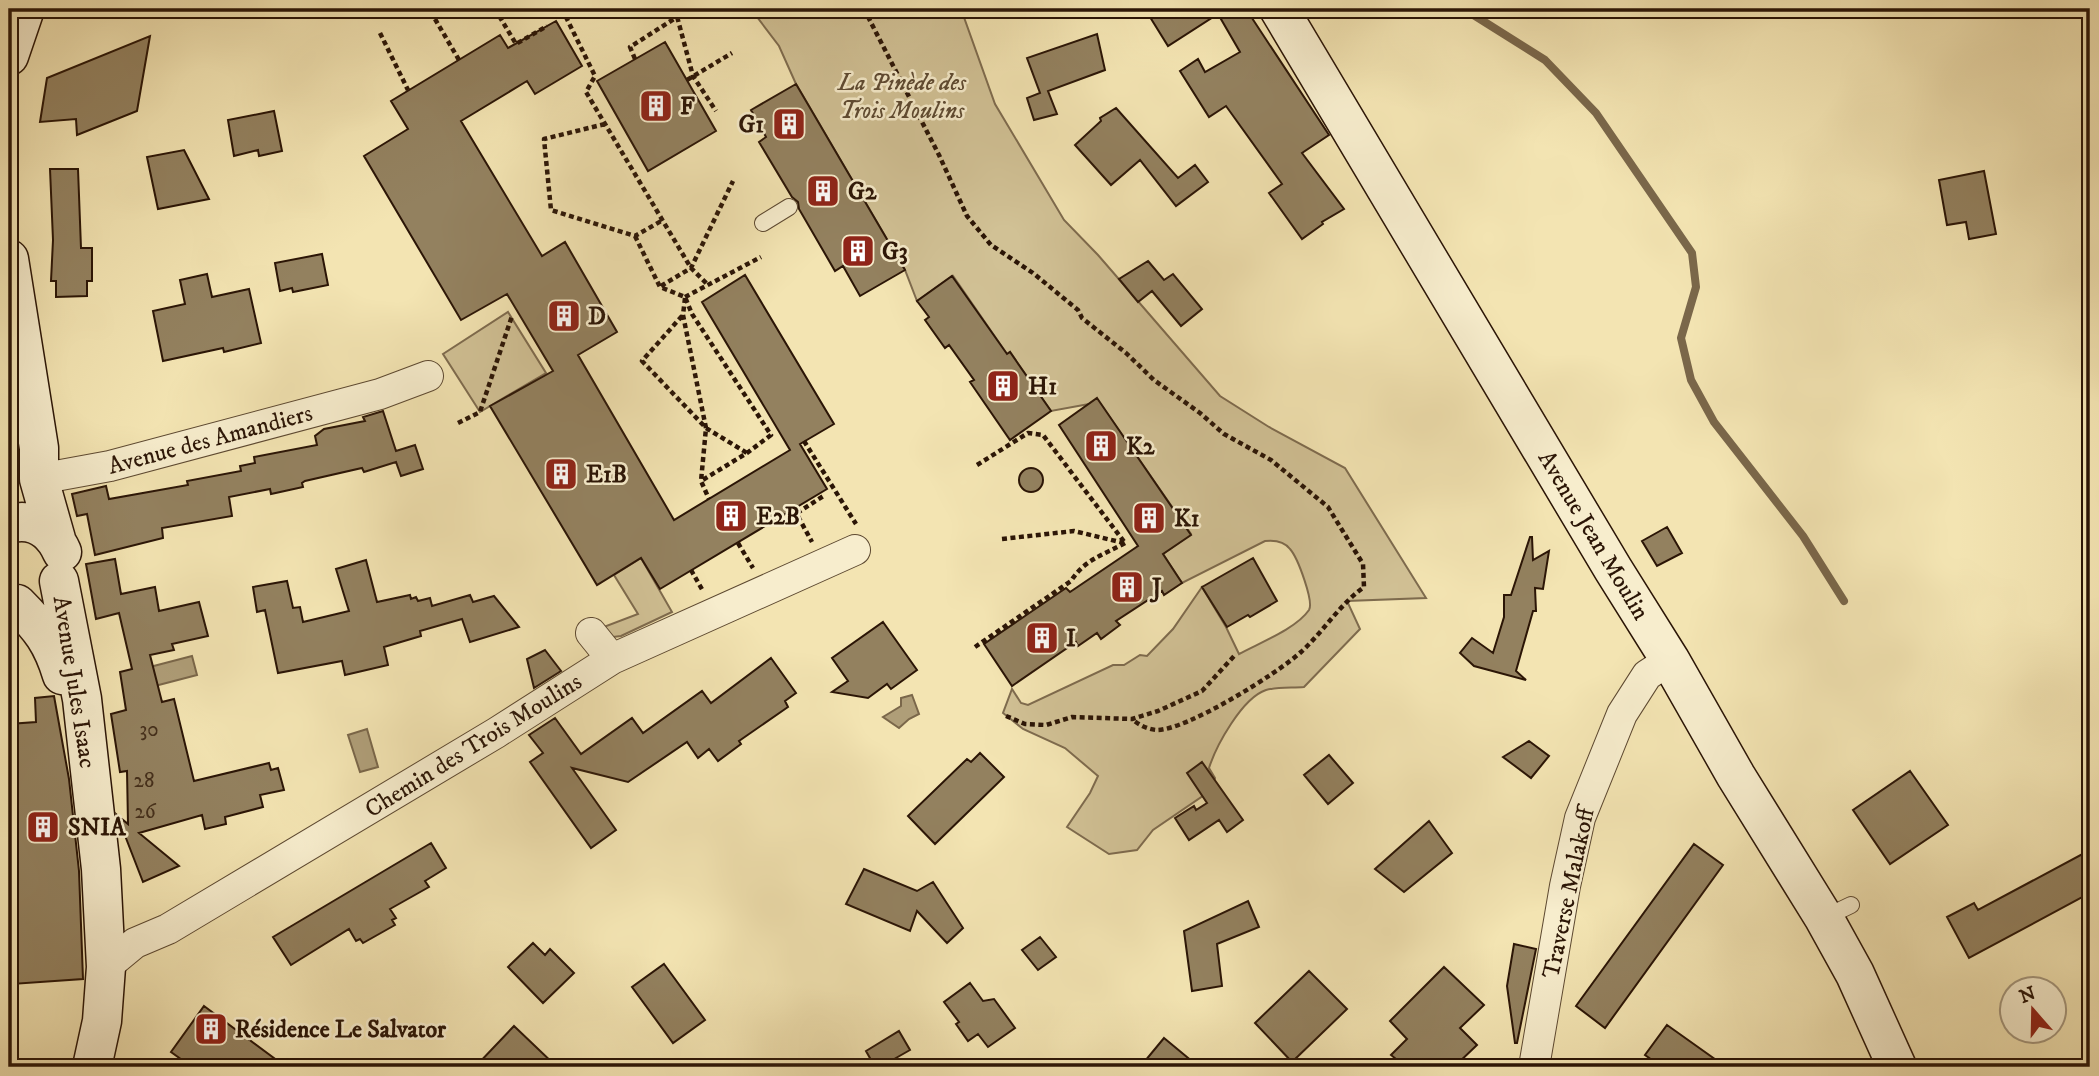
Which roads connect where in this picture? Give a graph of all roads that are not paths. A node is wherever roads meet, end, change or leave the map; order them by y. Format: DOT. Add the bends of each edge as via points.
graph roads {
  1 [pos="25,9"];
  2 [pos="1279,9"];
  3 [pos="9,56"];
  4 [pos="789,208"];
  5 [pos="763,223"];
  6 [pos="9,259"];
  7 [pos="428,376"];
  8 [pos="39,478"];
  9 [pos="11,523"];
  10 [pos="56,539"];
  11 [pos="858,542"];
  12 [pos="59,581"];
  13 [pos="13,603"];
  14 [pos="591,633"];
  15 [pos="612,659"];
  16 [pos="1670,660"];
  17 [pos="91,783"];
  18 [pos="106,967"];
  19 [pos="89,1058"];
  20 [pos="1540,1066"];
  21 [pos="1897,1067"];
  1 -- 3 [label="main road"];
  2 -- 16 [label="main road, Avenue Jean Moulin"];
  4 -- 5 [label="lane"];
  6 -- 8 [label="main road" via="26,410 39,448"];
  7 -- 8 [label="street, Avenue des Amandiers" via="380,394 110,466"];
  8 -- 9 [label="main road"];
  8 -- 10 [label="main road"];
  9 -- 10 [label="main road" via="29,522"];
  10 -- 12 [label="main road, Avenue Jules Isaac" via="62,552"];
  11 -- 15 [label="street, Chemin des Trois Moulins"];
  12 -- 13 [label="main road" via="42,599"];
  12 -- 17 [label="main road, Avenue Jules Isaac" via="82,699"];
  13 -- 17 [label="main road, Avenue Jules Isaac" via="42,629 57,656"];
  14 -- 15 [label="street"];
  15 -- 18 [label="street, Chemin des Trois Moulins" via="168,929 135,943"];
  16 -- 20 [label="street, Traverse Malakoff" via="1647,675 1622,714 1580,818 1565,886"];
  16 -- 21 [label="main road, Avenue Jean Moulin" via="1736,776 1837,911 1855,974"];
  17 -- 18 [label="main road, Avenue Jules Isaac"];
  18 -- 19 [label="main road, Avenue Jules Isaac"];
}
